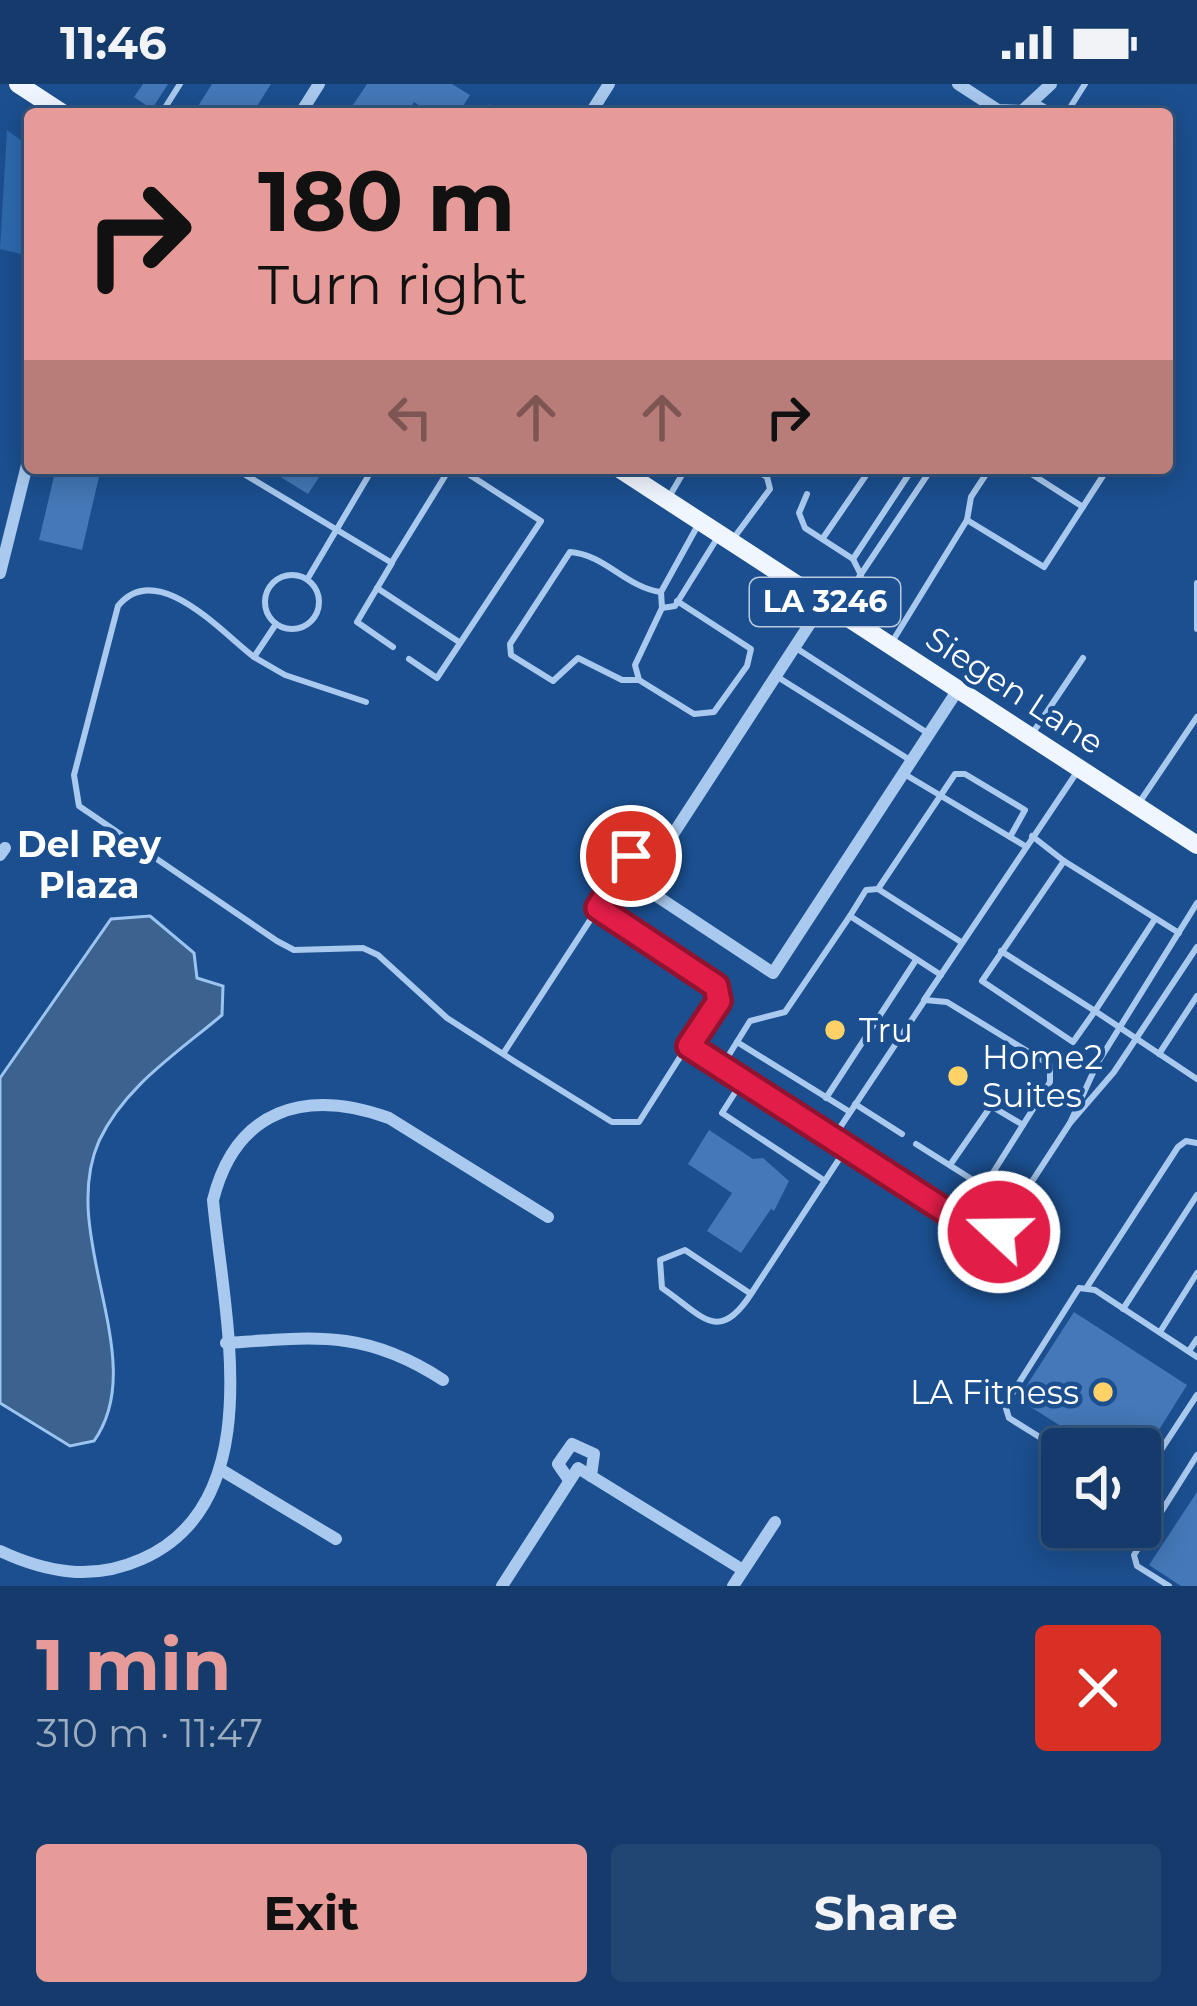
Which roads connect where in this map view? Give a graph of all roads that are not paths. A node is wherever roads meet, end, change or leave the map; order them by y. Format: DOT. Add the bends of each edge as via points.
graph roads {
  1 [pos="958,84"];
  2 [pos="1051,84"];
  3 [pos="23,85"];
  4 [pos="1035,102"];
  5 [pos="56,108"];
  6 [pos="995,108"];
  7 [pos="1028,108"];
  8 [pos="1046,108"];
  9 [pos="25,474"];
  10 [pos="244,474"];
  11 [pos="370,474"];
  12 [pos="450,474"];
  13 [pos="464,474"];
  14 [pos="640,474"];
  15 [pos="682,474"];
  16 [pos="762,474"];
  17 [pos="867,474"];
  18 [pos="909,474"];
  19 [pos="928,474"];
  20 [pos="987,474"];
  21 [pos="1031,474"];
  22 [pos="1104,474"];
  23 [pos="807,494"];
  24 [pos="667,500"];
  25 [pos="1083,507"];
  26 [pos="967,520"];
  27 [pos="699,522"];
  28 [pos="337,531"];
  29 [pos="726,538"];
  30 [pos="823,538"];
  31 [pos="853,559"];
  32 [pos="392,563"];
  33 [pos="0,573"];
  34 [pos="861,575"];
  35 [pos="307,579"];
  36 [pos="1197,583"];
  37 [pos="376,588"];
  38 [pos="662,592"];
  39 [pos="677,601"];
  40 [pos="831,606"];
  41 [pos="662,608"];
  42 [pos="276,624"];
  43 [pos="1197,628"];
  44 [pos="459,642"];
  45 [pos="890,645"];
  46 [pos="393,647"];
  47 [pos="795,647"];
  48 [pos="254,656"];
  49 [pos="409,658"];
  50 [pos="1083,658"];
  51 [pos="776,676"];
  52 [pos="639,680"];
  53 [pos="959,688"];
  54 [pos="366,702"];
  55 [pos="1197,716"];
  56 [pos="929,734"];
  57 [pos="1030,737"];
  58 [pos="907,767"];
  59 [pos="1079,769"];
  60 [pos="940,795"];
  61 [pos="1137,806"];
  62 [pos="1032,836"];
  63 [pos="1010,837"];
  64 [pos="1197,845"];
  65 [pos="1025,846"];
  66 [pos="631,856"];
  67 [pos="1064,861"];
  68 [pos="878,889"];
  69 [pos="1197,903"];
  70 [pos="598,908"];
  71 [pos="850,916"];
  72 [pos="1155,919"];
  73 [pos="1179,933"];
  74 [pos="961,942"];
  75 [pos="1197,947"];
  76 [pos="1001,951"];
  77 [pos="916,959"];
  78 [pos="941,975"];
  79 [pos="1197,996"];
  80 [pos="923,1002"];
  81 [pos="1095,1011"];
  82 [pos="1120,1027"];
  83 [pos="1137,1038"];
  84 [pos="737,1042"];
  85 [pos="689,1046"];
  86 [pos="503,1054"];
  87 [pos="1159,1054"];
  88 [pos="722,1066"];
  89 [pos="1197,1079"];
  90 [pos="743,1080"];
  91 [pos="826,1098"];
  92 [pos="853,1108"];
  93 [pos="1070,1123"];
  94 [pos="1023,1125"];
  95 [pos="902,1134"];
  96 [pos="833,1138"];
  97 [pos="1197,1143"];
  98 [pos="916,1144"];
  99 [pos="847,1147"];
  100 [pos="950,1165"];
  101 [pos="825,1181"];
  102 [pos="987,1181"];
  103 [pos="1197,1195"];
  104 [pos="1019,1202"];
  105 [pos="548,1217"];
  106 [pos="1197,1274"];
  107 [pos="1088,1287"];
  108 [pos="751,1294"];
  109 [pos="1123,1309"];
  110 [pos="1160,1333"];
  111 [pos="1197,1339"];
  112 [pos="226,1343"];
  113 [pos="1193,1354"];
  114 [pos="443,1380"];
  115 [pos="1197,1395"];
  116 [pos="1041,1438"];
  117 [pos="1161,1450"];
  118 [pos="1197,1455"];
  119 [pos="223,1471"];
  120 [pos="775,1522"];
  121 [pos="336,1539"];
  122 [pos="0,1551"];
  123 [pos="106,1570"];
  124 [pos="743,1570"];
  125 [pos="108,1586"];
  126 [pos="502,1586"];
  127 [pos="733,1586"];
  128 [pos="1169,1586"];
  1 -- 6 [label="street"];
  2 -- 4 [label="street"];
  3 -- 5 [label="main road"];
  4 -- 7 [label="street"];
  4 -- 8 [label="lane"];
  9 -- 33 [label="street"];
  10 -- 28 [label="lane"];
  11 -- 28 [label="lane"];
  12 -- 32 [label="lane"];
  13 -- 44 [label="lane" via="541,521"];
  14 -- 24 [label="main road, Siegen Lane / LA 3246"];
  15 -- 24 [label="lane"];
  16 -- 29 [label="lane" via="770,489"];
  17 -- 30 [label="lane"];
  18 -- 31 [label="lane"];
  19 -- 34 [label="lane"];
  20 -- 26 [label="lane"];
  21 -- 25 [label="lane"];
  22 -- 25 [label="lane"];
  23 -- 30 [label="lane" via="800,520"];
  24 -- 27 [label="main road, Siegen Lane / LA 3246"];
  25 -- 26 [label="lane" via="1044,567"];
  26 -- 45 [label="lane"];
  27 -- 29 [label="main road, Siegen Lane / LA 3246"];
  27 -- 38 [label="lane"];
  28 -- 32 [label="lane"];
  28 -- 35 [label="lane"];
  29 -- 39 [label="lane"];
  29 -- 40 [label="main road, Siegen Lane / LA 3246"];
  30 -- 31 [label="lane"];
  31 -- 34 [label="lane"];
  32 -- 37 [label="lane"];
  34 -- 40 [label="lane"];
  35 -- 42 [label="lane" via="289,575 268,591 266,609"];
  35 -- 42 [label="lane" via="319,601 315,617 293,629"];
  36 -- 43 [label="lane"];
  37 -- 44 [label="lane"];
  37 -- 46 [label="lane" via="357,622"];
  38 -- 41 [label="lane"];
  38 -- 52 [label="lane" via="642,590 570,552 510,644 511,655 553,681 578,658"];
  39 -- 41 [label="lane"];
  39 -- 52 [label="lane" via="744,640 747,666 714,712 694,714"];
  40 -- 45 [label="main road, Siegen Lane / LA 3246"];
  40 -- 47 [label="street"];
  41 -- 52 [label="lane" via="635,665"];
  42 -- 48 [label="lane"];
  44 -- 49 [label="lane" via="437,678"];
  45 -- 53 [label="main road, Siegen Lane / LA 3246"];
  47 -- 51 [label="street"];
  47 -- 56 [label="lane"];
  48 -- 54 [label="lane"];
  48 -- 86 [label="lane" via="192,604 142,590 128,594 118,606 74,776 79,806 294,950 378,955 447,1018"];
  50 -- 57 [label="lane"];
  51 -- 58 [label="lane"];
  51 -- 58 [label="street" via="640,885 773,973"];
  53 -- 56 [label="street"];
  53 -- 57 [label="main road, Siegen Lane / LA 3246"];
  55 -- 61 [label="lane"];
  56 -- 58 [label="street"];
  57 -- 59 [label="main road, Siegen Lane / LA 3246"];
  58 -- 60 [label="lane"];
  59 -- 61 [label="main road, Siegen Lane / LA 3246"];
  59 -- 62 [label="lane"];
  60 -- 63 [label="lane"];
  60 -- 63 [label="lane" via="955,774 965,774 1025,810"];
  60 -- 68 [label="lane"];
  61 -- 64 [label="main road, Siegen Lane / LA 3246"];
  62 -- 65 [label="lane"];
  62 -- 67 [label="lane"];
  63 -- 65 [label="lane"];
  65 -- 74 [label="lane"];
  66 -- 70 [label="lane"];
  67 -- 72 [label="lane"];
  67 -- 76 [label="lane"];
  68 -- 71 [label="lane" via="866,890"];
  68 -- 74 [label="lane"];
  69 -- 73 [label="lane"];
  70 -- 85 [label="lane" via="716,986 719,1001"];
  70 -- 86 [label="lane"];
  71 -- 77 [label="lane"];
  71 -- 84 [label="lane" via="785,1012 750,1021"];
  72 -- 73 [label="lane"];
  72 -- 81 [label="lane"];
  73 -- 82 [label="lane"];
  74 -- 78 [label="lane"];
  75 -- 83 [label="lane"];
  76 -- 81 [label="lane"];
  76 -- 81 [label="lane" via="985,986 1068,1040"];
  77 -- 78 [label="lane"];
  77 -- 91 [label="lane"];
  78 -- 80 [label="lane"];
  79 -- 87 [label="lane"];
  80 -- 92 [label="lane"];
  80 -- 94 [label="lane" via="947,1002 1050,1065 1050,1082"];
  81 -- 82 [label="lane"];
  82 -- 83 [label="lane"];
  82 -- 93 [label="lane"];
  83 -- 87 [label="lane"];
  83 -- 93 [label="lane"];
  84 -- 88 [label="lane"];
  84 -- 91 [label="lane"];
  85 -- 86 [label="lane" via="639,1122 627,1126"];
  85 -- 88 [label="lane"];
  87 -- 89 [label="lane"];
  88 -- 90 [label="lane"];
  90 -- 96 [label="lane"];
  90 -- 101 [label="lane" via="722,1113"];
  91 -- 92 [label="lane"];
  92 -- 95 [label="lane"];
  92 -- 96 [label="lane"];
  93 -- 104 [label="lane"];
  94 -- 100 [label="lane" via="992,1106"];
  94 -- 102 [label="lane"];
  96 -- 99 [label="lane"];
  97 -- 107 [label="lane" via="1178,1147"];
  98 -- 100 [label="lane"];
  99 -- 101 [label="lane"];
  99 -- 104 [label="lane" via="978,1232 999,1232"];
  100 -- 102 [label="lane" via="984,1187"];
  101 -- 108 [label="lane"];
  102 -- 104 [label="lane"];
  103 -- 109 [label="lane"];
  105 -- 112 [label="street" via="389,1118 345,1106 275,1113 237,1141 213,1200"];
  106 -- 110 [label="lane"];
  107 -- 109 [label="lane"];
  107 -- 116 [label="lane" via="1079,1288 1006,1405 1009,1418"];
  108 -- 108 [label="lane" via="735,1318 714,1324 662,1288 660,1260 685,1250"];
  109 -- 110 [label="lane"];
  110 -- 113 [label="lane"];
  111 -- 113 [label="lane"];
  112 -- 114 [label="street" via="340,1337 404,1354"];
  112 -- 119 [label="street" via="230,1443"];
  115 -- 117 [label="lane"];
  118 -- 128 [label="lane" via="1134,1555 1137,1566"];
  119 -- 121 [label="street"];
  119 -- 123 [label="street" via="178,1537"];
  120 -- 124 [label="street"];
  122 -- 123 [label="street" via="55,1571"];
  123 -- 125 [label="street"];
  124 -- 126 [label="street" via="579,1474"];
  124 -- 127 [label="street"];
}
